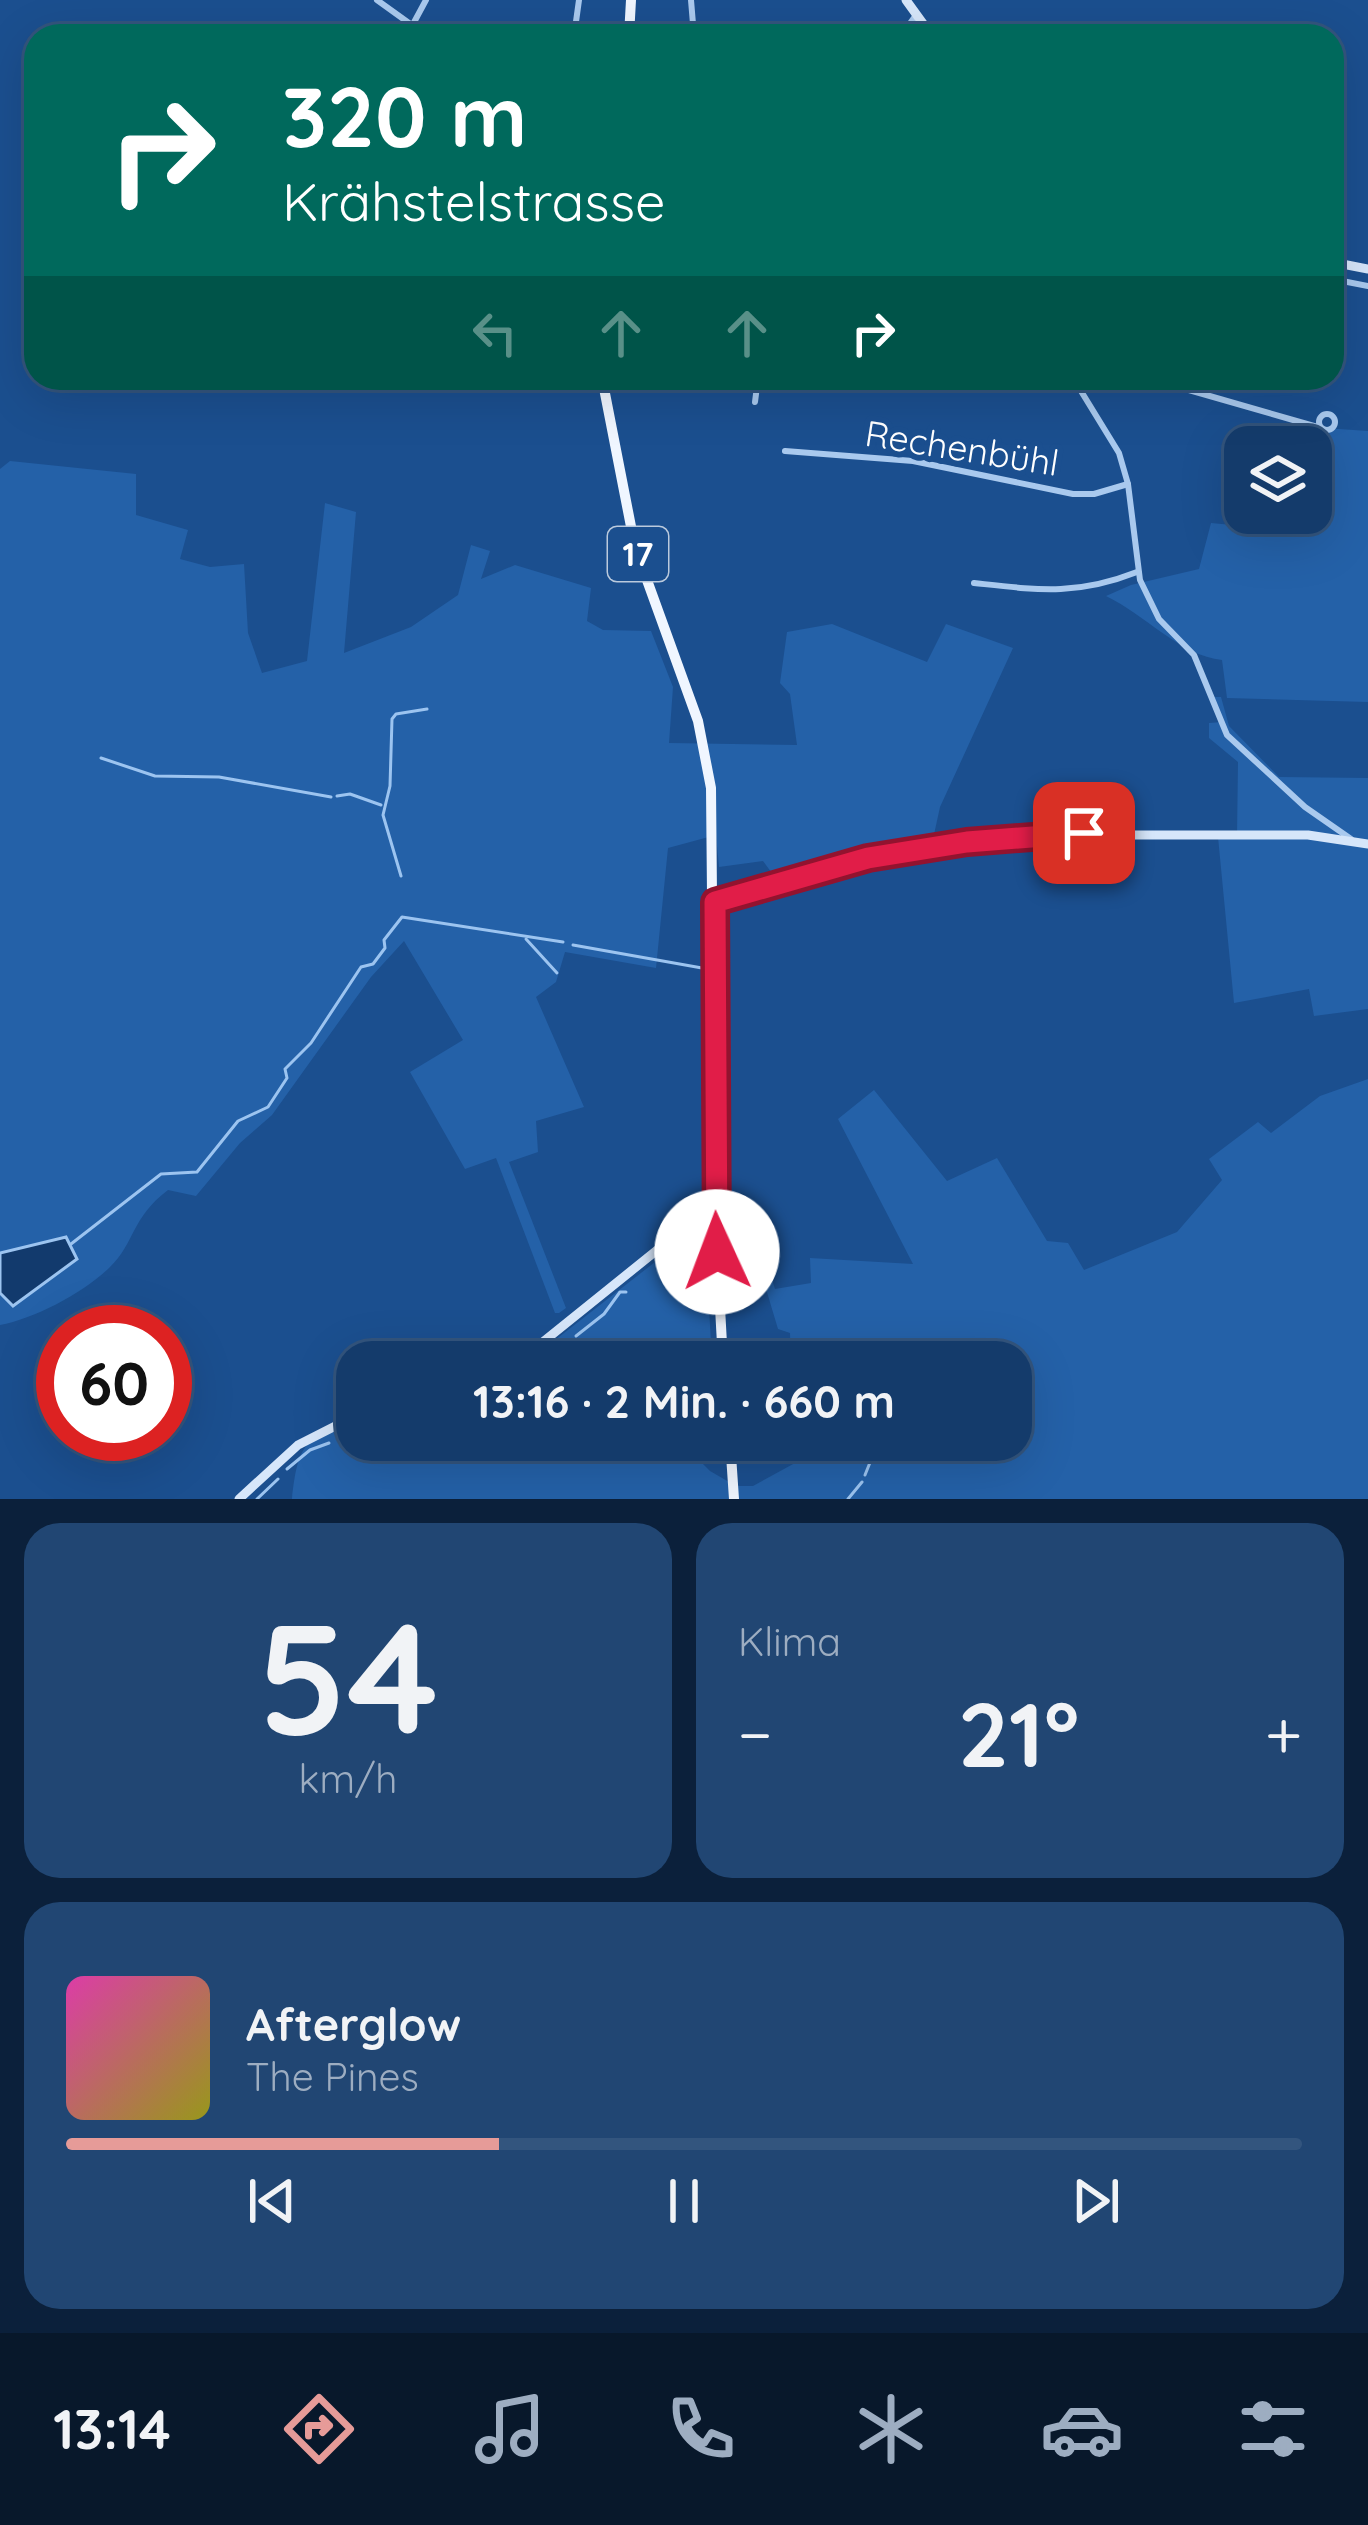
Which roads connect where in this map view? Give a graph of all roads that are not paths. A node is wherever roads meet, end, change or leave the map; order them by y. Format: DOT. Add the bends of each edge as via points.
graph roads {
  1 [pos="377,0"];
  2 [pos="906,0"];
  3 [pos="916,15"];
  4 [pos="409,24"];
  5 [pos="910,24"];
  6 [pos="923,24"];
  7 [pos="604,390"];
  8 [pos="756,390"];
  9 [pos="1080,390"];
  10 [pos="1190,390"];
  11 [pos="755,402"];
  12 [pos="1315,426"];
  13 [pos="785,451"];
  14 [pos="1128,484"];
  15 [pos="1137,572"];
  16 [pos="974,583"];
  17 [pos="1352,840"];
  18 [pos="1368,844"];
  19 [pos="715,902"];
  20 [pos="715,1216"];
  21 [pos="544,1341"];
  22 [pos="722,1341"];
  23 [pos="336,1426"];
  24 [pos="731,1461"];
  25 [pos="239,1499"];
  26 [pos="734,1499"];
  1 -- 4 [label="street"];
  2 -- 3 [label="main road"];
  3 -- 5 [label="street"];
  3 -- 6 [label="main road"];
  7 -- 19 [label="main road, 17" via="635,547 707,759"];
  8 -- 11 [label="street"];
  9 -- 14 [label="street"];
  10 -- 12 [label="street"];
  13 -- 14 [label="street, Rechenbühl" via="913,461 1073,494"];
  14 -- 15 [label="street"];
  15 -- 16 [label="street" via="1059,593"];
  15 -- 17 [label="street" via="1159,619 1194,655 1224,730"];
  17 -- 18 [label="main road"];
  17 -- 19 [label="main road" via="1024,835 868,858"];
  19 -- 20 [label="main road, 17"];
  20 -- 21 [label="main road" via="682,1230"];
  20 -- 22 [label="main road, 17"];
  23 -- 25 [label="main road" via="298,1445"];
  24 -- 26 [label="main road"];
}
